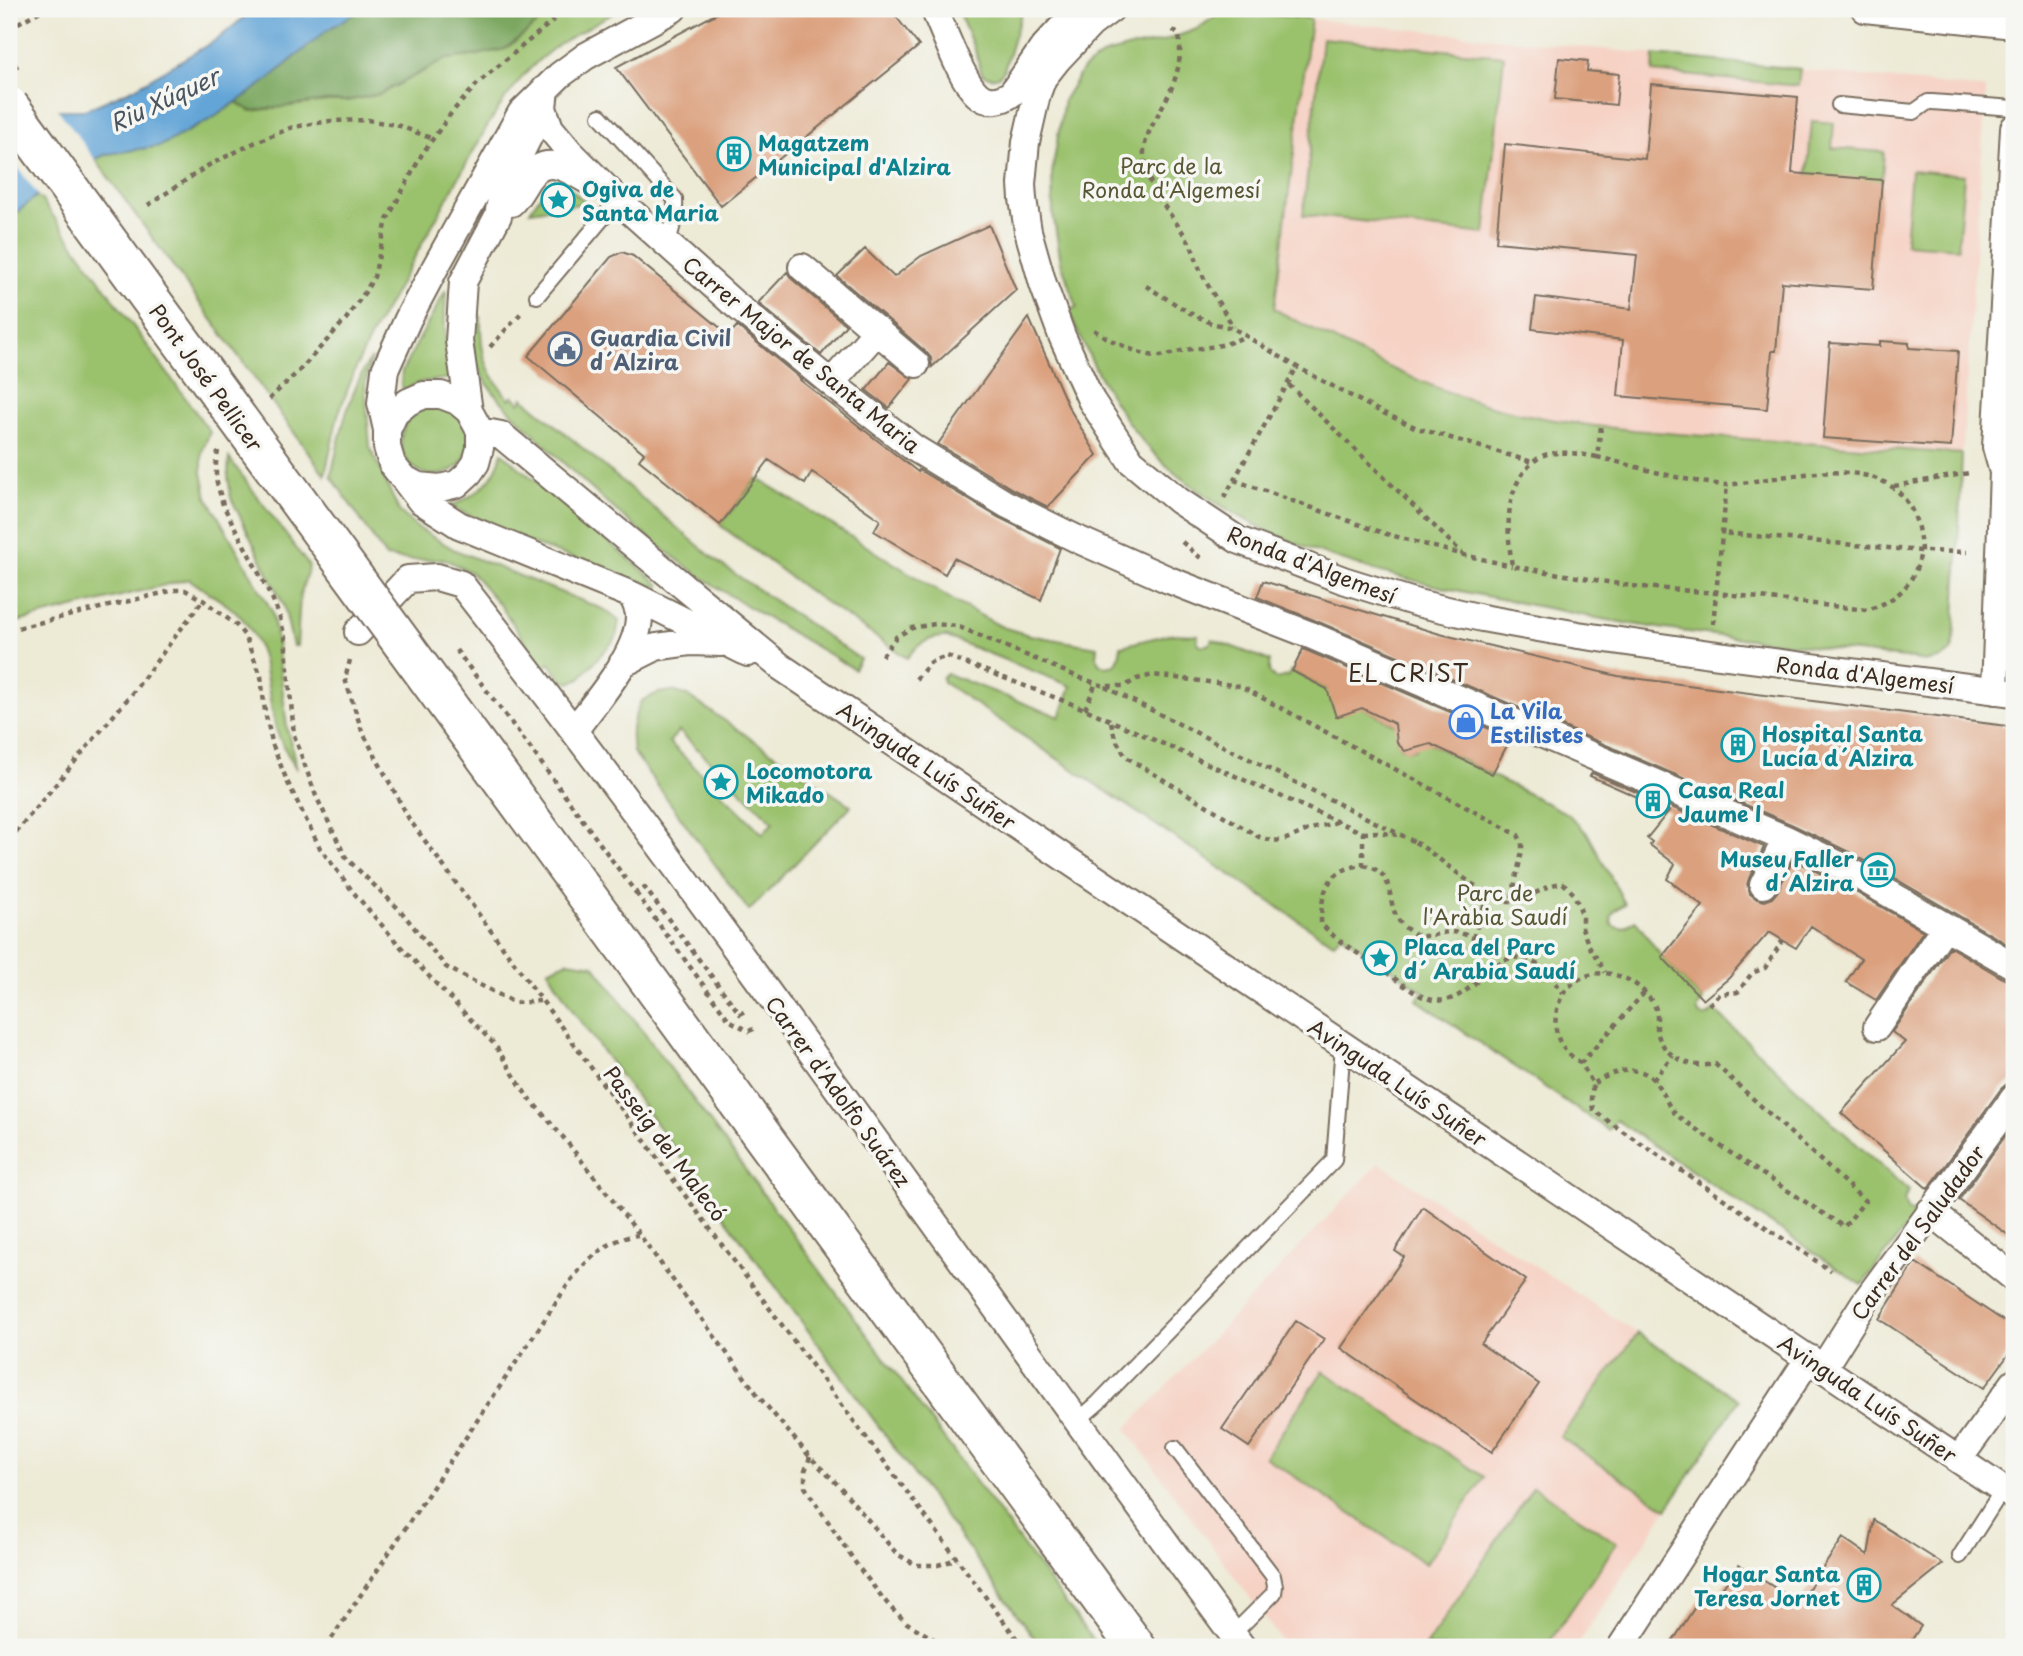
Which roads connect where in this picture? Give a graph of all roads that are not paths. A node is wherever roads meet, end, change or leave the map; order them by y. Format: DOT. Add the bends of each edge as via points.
graph roads {
  1 [pos="673,9"];
  2 [pos="934,9"];
  3 [pos="1079,9"];
  4 [pos="1111,9"];
  5 [pos="1866,9"];
  6 [pos="2014,25"];
  7 [pos="544,99"];
  8 [pos="1839,105"];
  9 [pos="9,106"];
  10 [pos="2014,108"];
  11 [pos="600,116"];
  12 [pos="2014,128"];
  13 [pos="615,197"];
  14 [pos="498,216"];
  15 [pos="667,242"];
  16 [pos="802,267"];
  17 [pos="537,296"];
  18 [pos="878,330"];
  19 [pos="916,363"];
  20 [pos="831,383"];
  21 [pos="474,421"];
  22 [pos="387,430"];
  23 [pos="2009,472"];
  24 [pos="403,478"];
  25 [pos="632,595"];
  26 [pos="358,632"];
  27 [pos="728,643"];
  28 [pos="622,664"];
  29 [pos="781,667"];
  30 [pos="2005,692"];
  31 [pos="573,731"];
  32 [pos="1786,839"];
  33 [pos="1763,885"];
  34 [pos="1945,926"];
  35 [pos="2014,966"];
  36 [pos="1877,1027"];
  37 [pos="1343,1045"];
  38 [pos="2014,1098"];
  39 [pos="1930,1211"];
  40 [pos="2014,1278"];
  41 [pos="1816,1363"];
  42 [pos="2014,1383"];
  43 [pos="1076,1422"];
  44 [pos="1175,1448"];
  45 [pos="1959,1459"];
  46 [pos="2009,1493"];
  47 [pos="1960,1556"];
  48 [pos="1237,1641"];
  49 [pos="1136,1647"];
  50 [pos="1621,1647"];
  1 -- 7 [label="street" via="586,56"];
  2 -- 3 [label="street" via="971,88 991,101 1013,93 1043,48"];
  4 -- 30 [label="street, Ronda d'Algemesí" via="1091,24 1044,78 1026,142 1023,199 1044,284 1091,400 1131,461 1179,501 1238,540 1343,580 1443,609 1578,635"];
  5 -- 6 [label="street"];
  7 -- 13 [label="street" via="550,128"];
  7 -- 14 [label="street" via="503,188"];
  7 -- 22 [label="street" via="521,113 402,332 385,370 381,403"];
  8 -- 10 [label="lane" via="1914,112 1928,102"];
  9 -- 49 [label="main road, Pont José Pellicer, bridge"];
  11 -- 15 [label="lane" via="675,199 676,213"];
  12 -- 23 [label="street" via="1996,447"];
  13 -- 14 [label="street" via="559,164 544,166 529,177"];
  13 -- 15 [label="street, Carrer Major de Santa Maria"];
  13 -- 17 [label="lane"];
  14 -- 21 [label="street" via="463,282 459,341"];
  15 -- 20 [label="street, Carrer Major de Santa Maria"];
  16 -- 18 [label="street"];
  18 -- 19 [label="street"];
  18 -- 20 [label="street"];
  20 -- 32 [label="street, Carrer Major de Santa Maria" via="914,448 1006,503 1068,533 1169,580 1323,640"];
  21 -- 22 [label="street" via="457,401 424,395 395,413"];
  21 -- 24 [label="street" via="480,448 476,463 457,484 418,486"];
  21 -- 29 [label="street, Avinguda Luís Suñer" via="501,435"];
  22 -- 24 [label="street" via="392,464"];
  23 -- 30 [label="street"];
  24 -- 25 [label="street, Avinguda Luís Suñer" via="420,500 459,525"];
  25 -- 27 [label="street, Avinguda Luís Suñer"];
  25 -- 28 [label="street" via="639,613 637,635"];
  26 -- 31 [label="street, Carrer d'Adolfo Suárez" via="408,579 436,577 461,584"];
  27 -- 28 [label="street" via="656,647"];
  27 -- 29 [label="street, Avinguda Luís Suñer"];
  28 -- 31 [label="street"];
  29 -- 37 [label="street, Avinguda Luís Suñer"];
  31 -- 43 [label="street, Carrer d'Adolfo Suárez" via="772,997"];
  32 -- 33 [label="street"];
  32 -- 34 [label="street, Carrer Major de Santa Maria"];
  34 -- 35 [label="street, Carrer Major de Santa Maria"];
  34 -- 36 [label="street"];
  37 -- 41 [label="street, Avinguda Luís Suñer"];
  37 -- 43 [label="lane" via="1334,1160"];
  38 -- 39 [label="street, Carrer del Saludador"];
  39 -- 40 [label="street"];
  39 -- 41 [label="street, Carrer del Saludador"];
  41 -- 45 [label="street, Avinguda Luís Suñer"];
  41 -- 50 [label="street, Carrer del Saludador"];
  42 -- 45 [label="street"];
  43 -- 48 [label="street, Carrer d'Adolfo Suárez"];
  44 -- 48 [label="lane" via="1273,1576 1273,1593"];
  45 -- 46 [label="street, Avinguda Luís Suñer"];
  46 -- 47 [label="lane"];
}
